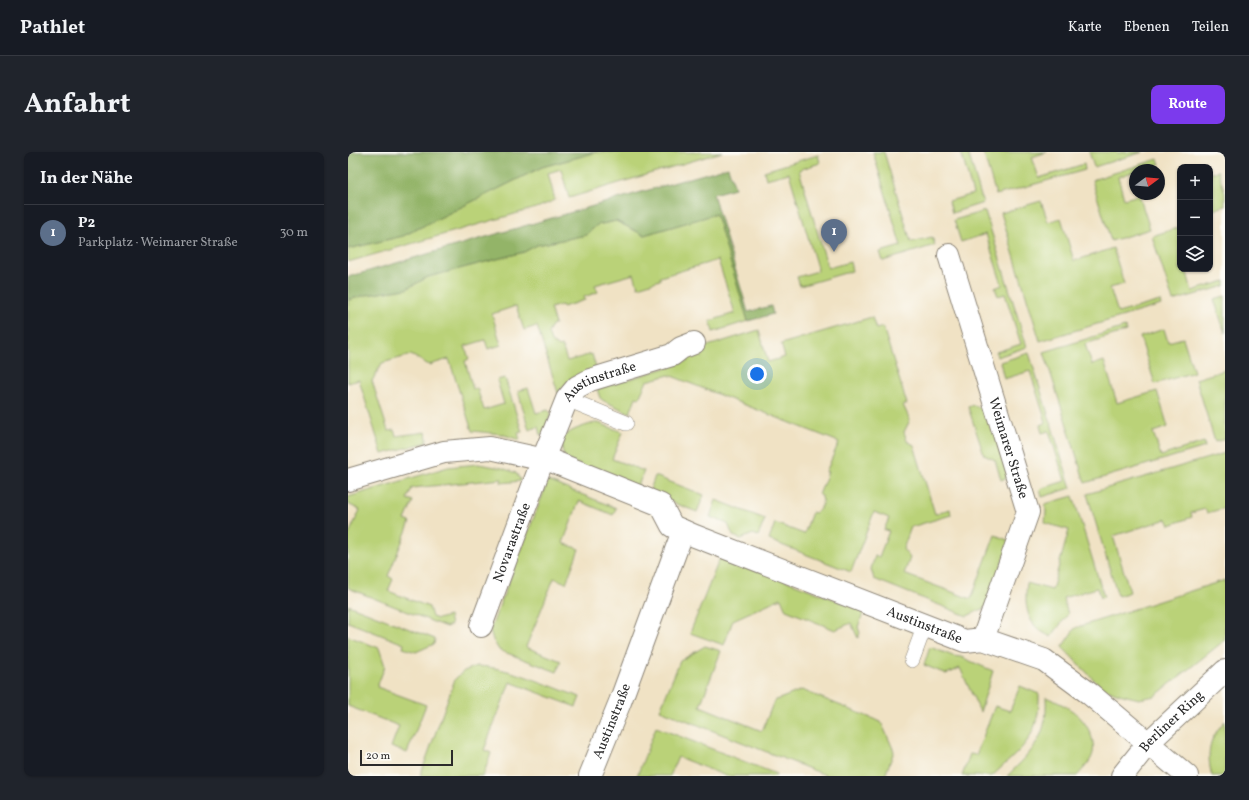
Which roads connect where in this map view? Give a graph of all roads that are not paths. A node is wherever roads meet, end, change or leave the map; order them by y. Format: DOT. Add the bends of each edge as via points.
graph roads {
  1 [pos="949,255"];
  2 [pos="694,343"];
  3 [pos="567,399"];
  4 [pos="626,423"];
  5 [pos="543,459"];
  6 [pos="348,480"];
  7 [pos="683,531"];
  8 [pos="481,626"];
  9 [pos="925,626"];
  10 [pos="983,639"];
  11 [pos="912,660"];
  12 [pos="1225,671"];
  13 [pos="1148,742"];
  14 [pos="590,776"];
  15 [pos="1122,776"];
  16 [pos="1187,776"];
  1 -- 10 [label="street, Weimarer Straße" via="1028,512"];
  2 -- 3 [label="street, Austinstraße" via="672,355 590,380 577,387"];
  3 -- 4 [label="lane"];
  3 -- 5 [label="street, Austinstraße"];
  5 -- 6 [label="street, Austinstraße" via="490,448 444,452"];
  5 -- 7 [label="street, Austinstraße" via="661,505 672,526"];
  5 -- 8 [label="street, Novarastraße"];
  7 -- 9 [label="street, Austinstraße"];
  7 -- 14 [label="street, Austinstraße"];
  9 -- 10 [label="street, Austinstraße" via="965,641"];
  9 -- 11 [label="lane"];
  10 -- 13 [label="street, Austinstraße" via="1044,660"];
  12 -- 13 [label="street, Berliner Ring"];
  13 -- 15 [label="street, Berliner Ring"];
  13 -- 16 [label="street, Austinstraße"];
}
